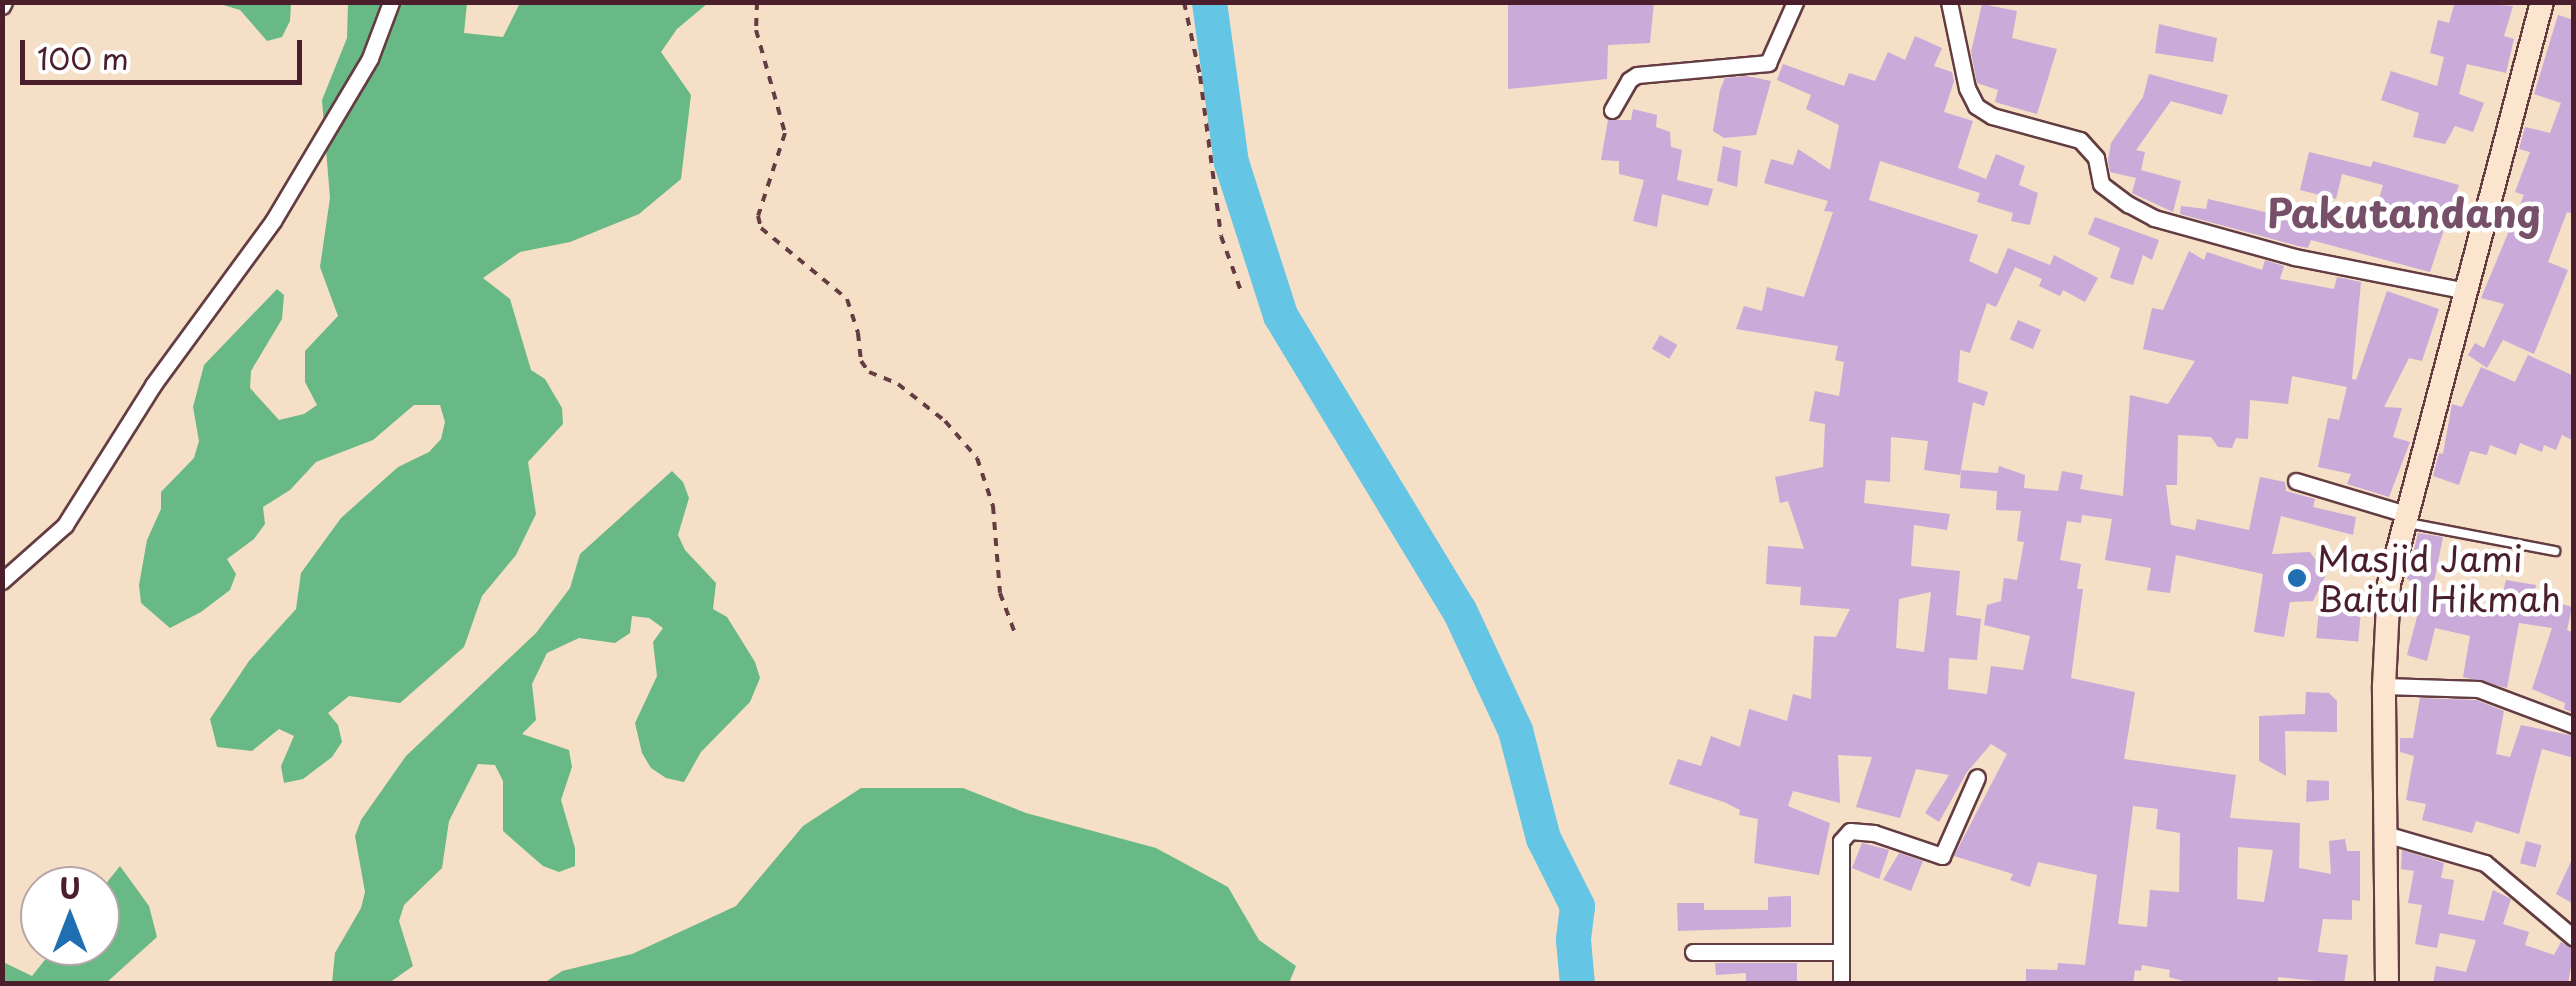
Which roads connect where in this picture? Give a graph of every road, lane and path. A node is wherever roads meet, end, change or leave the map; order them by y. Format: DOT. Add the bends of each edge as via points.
graph roads {
  1 [pos="391,2"];
  2 [pos="757,2"];
  3 [pos="1184,2"];
  4 [pos="1795,2"];
  5 [pos="1950,2"];
  6 [pos="2542,2"];
  7 [pos="1612,110"];
  8 [pos="2466,291"];
  9 [pos="1242,294"];
  10 [pos="2296,481"];
  11 [pos="2405,518"];
  12 [pos="2555,550"];
  13 [pos="2,581"];
  14 [pos="1016,636"];
  15 [pos="2384,686"];
  16 [pos="2574,726"];
  17 [pos="1977,777"];
  18 [pos="2385,834"];
  19 [pos="2574,938"];
  20 [pos="1693,952"];
  21 [pos="1840,952"];
  22 [pos="1840,984"];
  23 [pos="2387,984"];
  1 -- 13 [label="street" via="370,58 273,221 153,385 65,525"];
  2 -- 14 [label="path" via="756,30 784,133 758,216 761,228 847,299 869,372 898,384 945,421 977,458 993,506 1000,593"];
  3 -- 9 [label="path" via="1216,208"];
  4 -- 7 [label="street" via="1768,63 1637,75"];
  5 -- 8 [label="street" via="1976,106 2080,140 2096,158 2101,184 2128,204 2154,218 2295,257"];
  6 -- 8 [label="main road"];
  8 -- 11 [label="main road"];
  10 -- 11 [label="street"];
  11 -- 12 [label="lane"];
  11 -- 15 [label="main road" via="2388,594"];
  15 -- 16 [label="street" via="2478,689"];
  15 -- 18 [label="main road"];
  17 -- 21 [label="street" via="1942,856 1874,834 1850,831 1841,841"];
  18 -- 19 [label="street" via="2485,863"];
  18 -- 23 [label="main road"];
  20 -- 21 [label="street"];
  21 -- 22 [label="street"];
}
